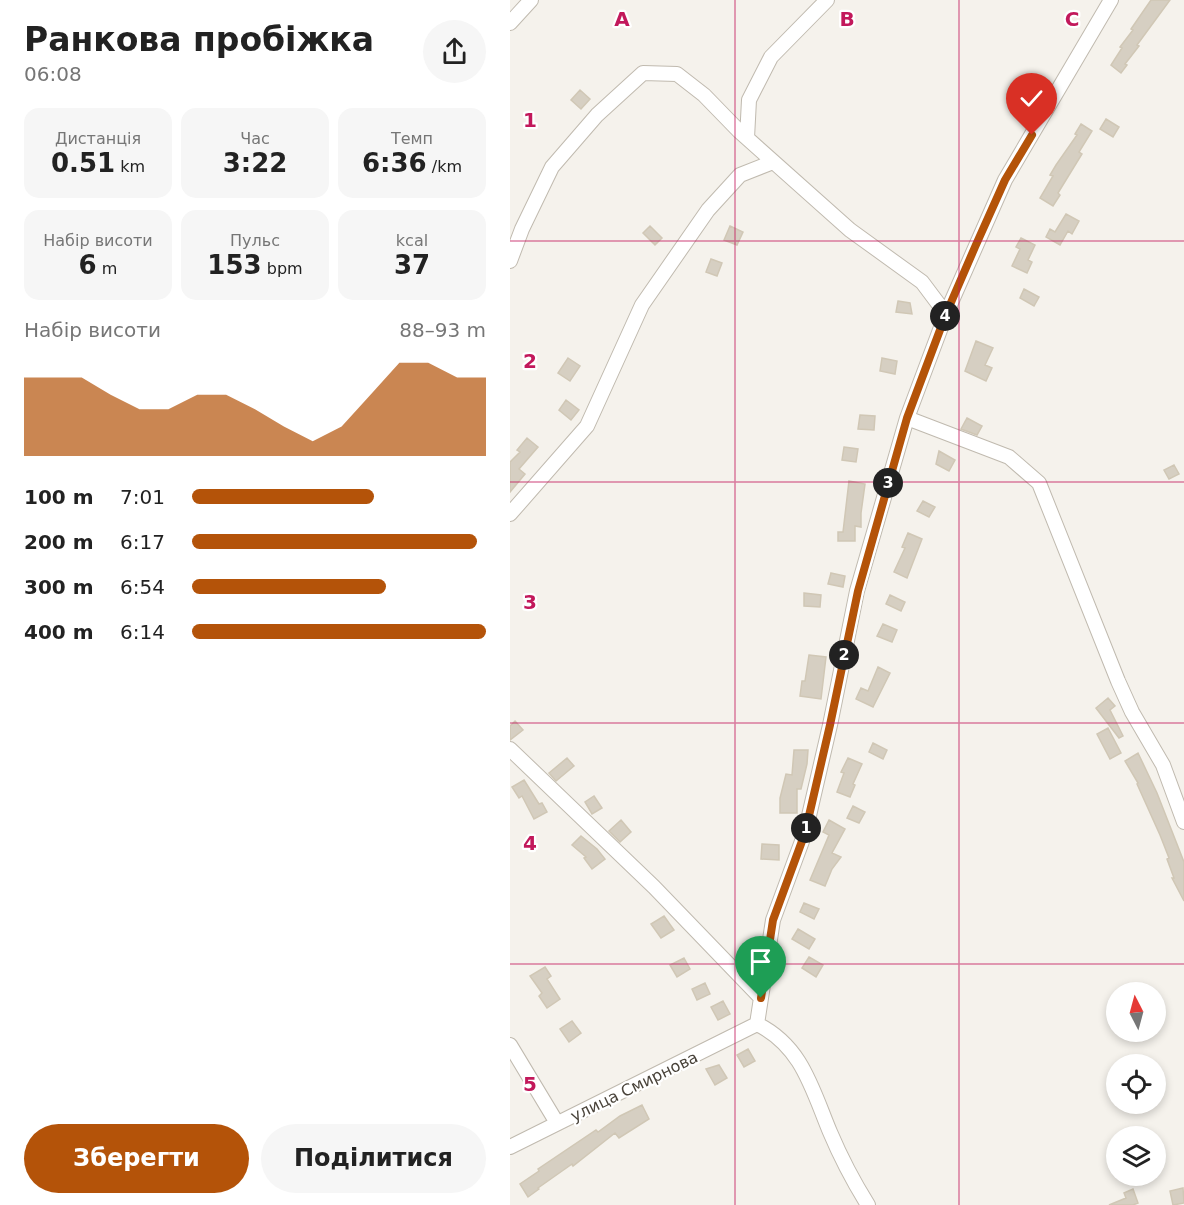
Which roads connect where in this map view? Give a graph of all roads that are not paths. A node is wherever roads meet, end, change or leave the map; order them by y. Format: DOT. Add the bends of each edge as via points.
graph roads {
  1 [pos="531,0"];
  2 [pos="826,0"];
  3 [pos="1112,0"];
  4 [pos="510,22"];
  5 [pos="747,138"];
  6 [pos="773,162"];
  7 [pos="510,261"];
  8 [pos="946,314"];
  9 [pos="907,418"];
  10 [pos="510,514"];
  11 [pos="510,749"];
  12 [pos="1184,822"];
  13 [pos="761,998"];
  14 [pos="757,1024"];
  15 [pos="510,1045"];
  16 [pos="557,1123"];
  17 [pos="510,1147"];
  18 [pos="868,1205"];
  1 -- 4 [label="street"];
  2 -- 5 [label="street" via="771,57 749,100"];
  3 -- 8 [label="street" via="1005,180"];
  5 -- 6 [label="street"];
  5 -- 7 [label="street" via="704,95 677,75 643,73 597,115 552,167"];
  6 -- 8 [label="street" via="850,230 922,282"];
  6 -- 10 [label="street" via="740,175 708,210 642,305 587,426"];
  8 -- 9 [label="street"];
  9 -- 12 [label="street" via="1009,457 1039,483 1118,681 1163,765"];
  9 -- 13 [label="street" via="858,591 805,833 773,920"];
  11 -- 13 [label="street" via="654,887"];
  13 -- 14 [label="street"];
  14 -- 16 [label="street, улица Смирнова"];
  14 -- 18 [label="street" via="785,1042 811,1082 849,1176"];
  15 -- 16 [label="street"];
  16 -- 17 [label="street, улица Смирнова"];
}
